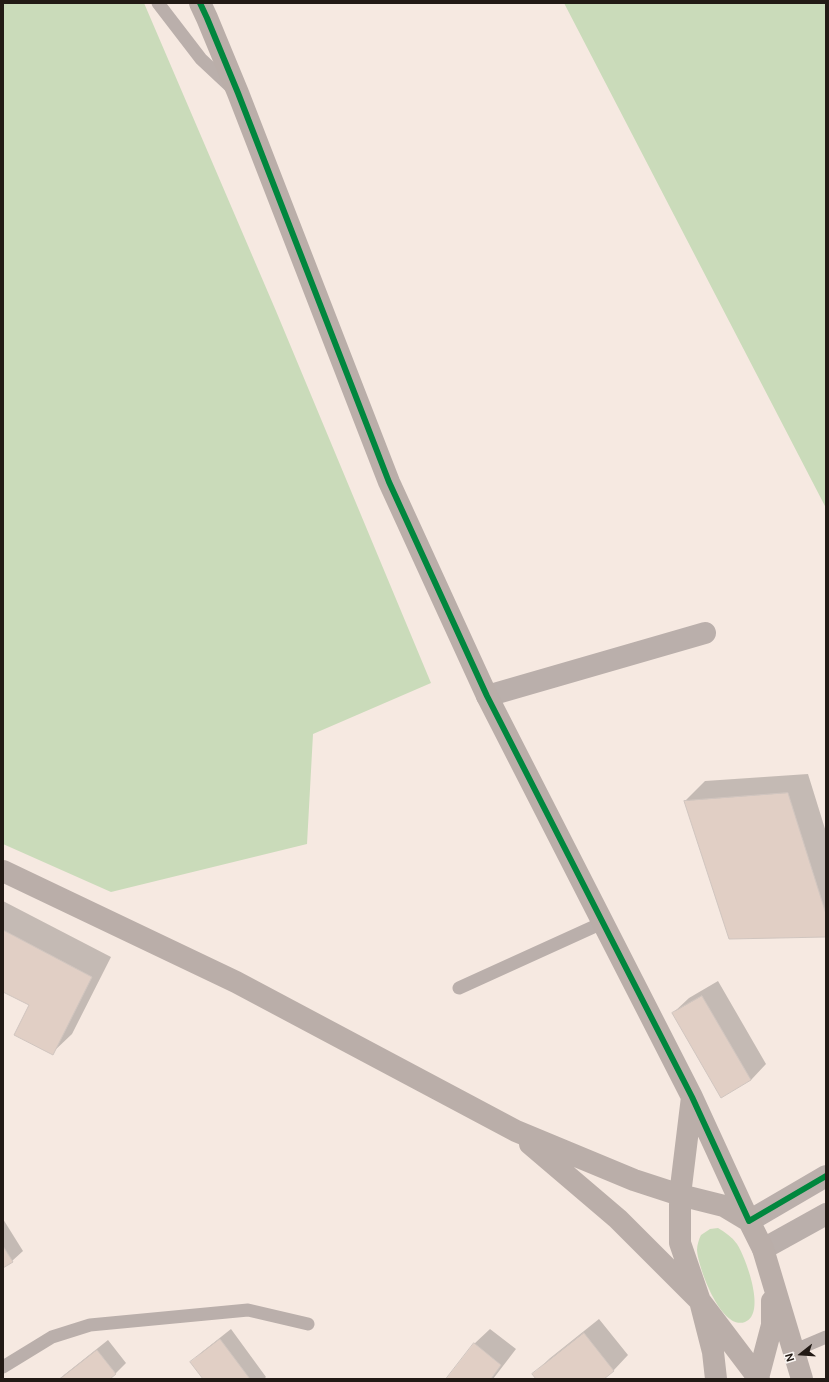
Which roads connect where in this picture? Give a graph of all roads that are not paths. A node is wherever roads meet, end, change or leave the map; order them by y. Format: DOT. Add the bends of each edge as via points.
graph roads {
  1 [pos="158,3"];
  2 [pos="200,3"];
  3 [pos="238,93"];
  4 [pos="705,633"];
  5 [pos="487,696"];
  6 [pos="3,871"];
  7 [pos="602,922"];
  8 [pos="459,988"];
  9 [pos="692,1097"];
  10 [pos="516,1131"];
  11 [pos="826,1176"];
  12 [pos="680,1195"];
  13 [pos="826,1214"];
  14 [pos="749,1221"];
  15 [pos="763,1249"];
  16 [pos="770,1271"];
  17 [pos="700,1301"];
  18 [pos="308,1324"];
  19 [pos="826,1336"];
  20 [pos="793,1351"];
  21 [pos="3,1367"];
  22 [pos="758,1378"];
  23 [pos="716,1379"];
  24 [pos="802,1379"];
  1 -- 3 [label="lane" via="201,59"];
  2 -- 3 [label="street"];
  3 -- 5 [label="street" via="389,482"];
  4 -- 5 [label="street"];
  5 -- 7 [label="street"];
  6 -- 10 [label="street" via="236,982"];
  7 -- 8 [label="lane"];
  7 -- 9 [label="street"];
  9 -- 12 [label="street"];
  9 -- 14 [label="street"];
  10 -- 12 [label="street" via="634,1180"];
  10 -- 17 [label="street" via="618,1220"];
  11 -- 14 [label="street"];
  12 -- 14 [label="street" via="724,1206"];
  12 -- 17 [label="street" via="680,1243"];
  13 -- 15 [label="street"];
  14 -- 15 [label="street"];
  15 -- 16 [label="street"];
  16 -- 20 [label="street"];
  16 -- 22 [label="street" via="772,1324"];
  17 -- 22 [label="street"];
  17 -- 23 [label="street" via="713,1352"];
  18 -- 21 [label="lane" via="248,1310 90,1325 52,1337"];
  19 -- 20 [label="lane"];
  20 -- 24 [label="street"];
}
